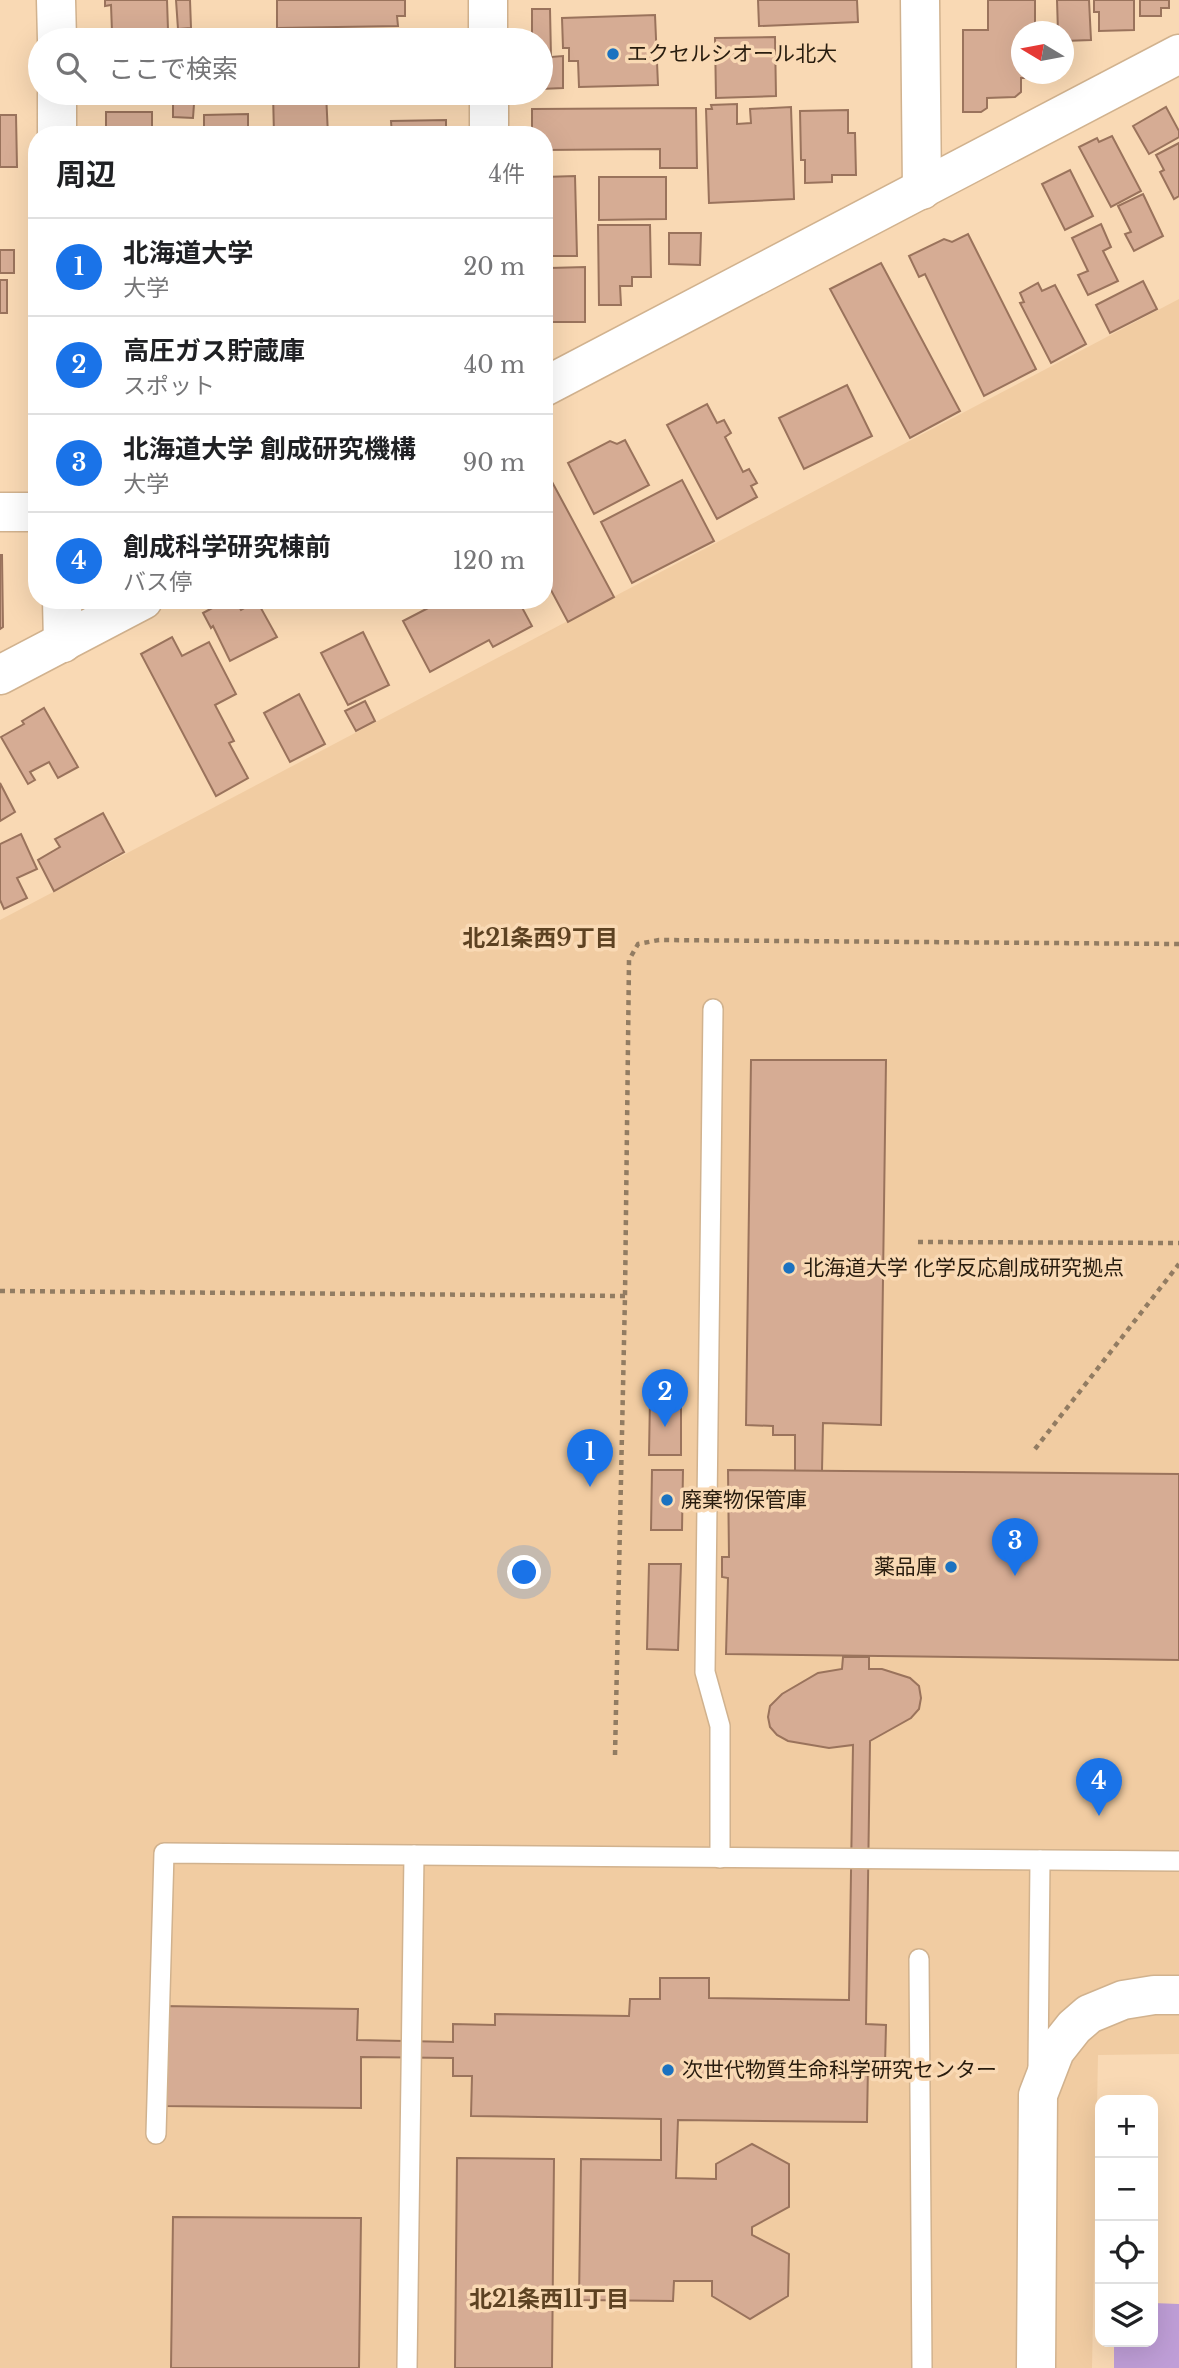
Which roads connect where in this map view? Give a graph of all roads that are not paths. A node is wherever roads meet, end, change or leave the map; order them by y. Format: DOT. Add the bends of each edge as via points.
graph roads {
  1 [pos="56,0"];
  2 [pos="488,0"];
  3 [pos="920,0"];
  4 [pos="57,28"];
  5 [pos="488,28"];
  6 [pos="1179,54"];
  7 [pos="57,105"];
  8 [pos="489,105"];
  9 [pos="57,126"];
  10 [pos="489,126"];
  11 [pos="922,190"];
  12 [pos="553,382"];
  13 [pos="0,512"];
  14 [pos="28,512"];
  15 [pos="62,609"];
  16 [pos="126,609"];
  17 [pos="63,643"];
  18 [pos="0,676"];
  19 [pos="713,1009"];
  20 [pos="414,1855"];
  21 [pos="720,1857"];
  22 [pos="1040,1860"];
  23 [pos="1179,1860"];
  24 [pos="919,1959"];
  25 [pos="1179,1995"];
  26 [pos="1038,2095"];
  27 [pos="156,2134"];
  28 [pos="407,2368"];
  29 [pos="922,2368"];
  30 [pos="1036,2368"];
  1 -- 4 [label="street"];
  2 -- 5 [label="street"];
  3 -- 11 [label="street"];
  6 -- 11 [label="street"];
  7 -- 9 [label="street"];
  8 -- 10 [label="street"];
  11 -- 12 [label="street"];
  13 -- 14 [label="street"];
  15 -- 17 [label="street"];
  16 -- 17 [label="street"];
  17 -- 18 [label="street"];
  19 -- 21 [label="lane" via="705,1672 720,1726"];
  20 -- 21 [label="lane"];
  20 -- 27 [label="lane" via="164,1853"];
  20 -- 28 [label="lane"];
  21 -- 22 [label="lane"];
  22 -- 23 [label="lane"];
  22 -- 26 [label="lane"];
  24 -- 29 [label="lane"];
  25 -- 26 [label="street" via="1123,2000 1089,2014 1055,2051"];
  26 -- 30 [label="street"];
}
